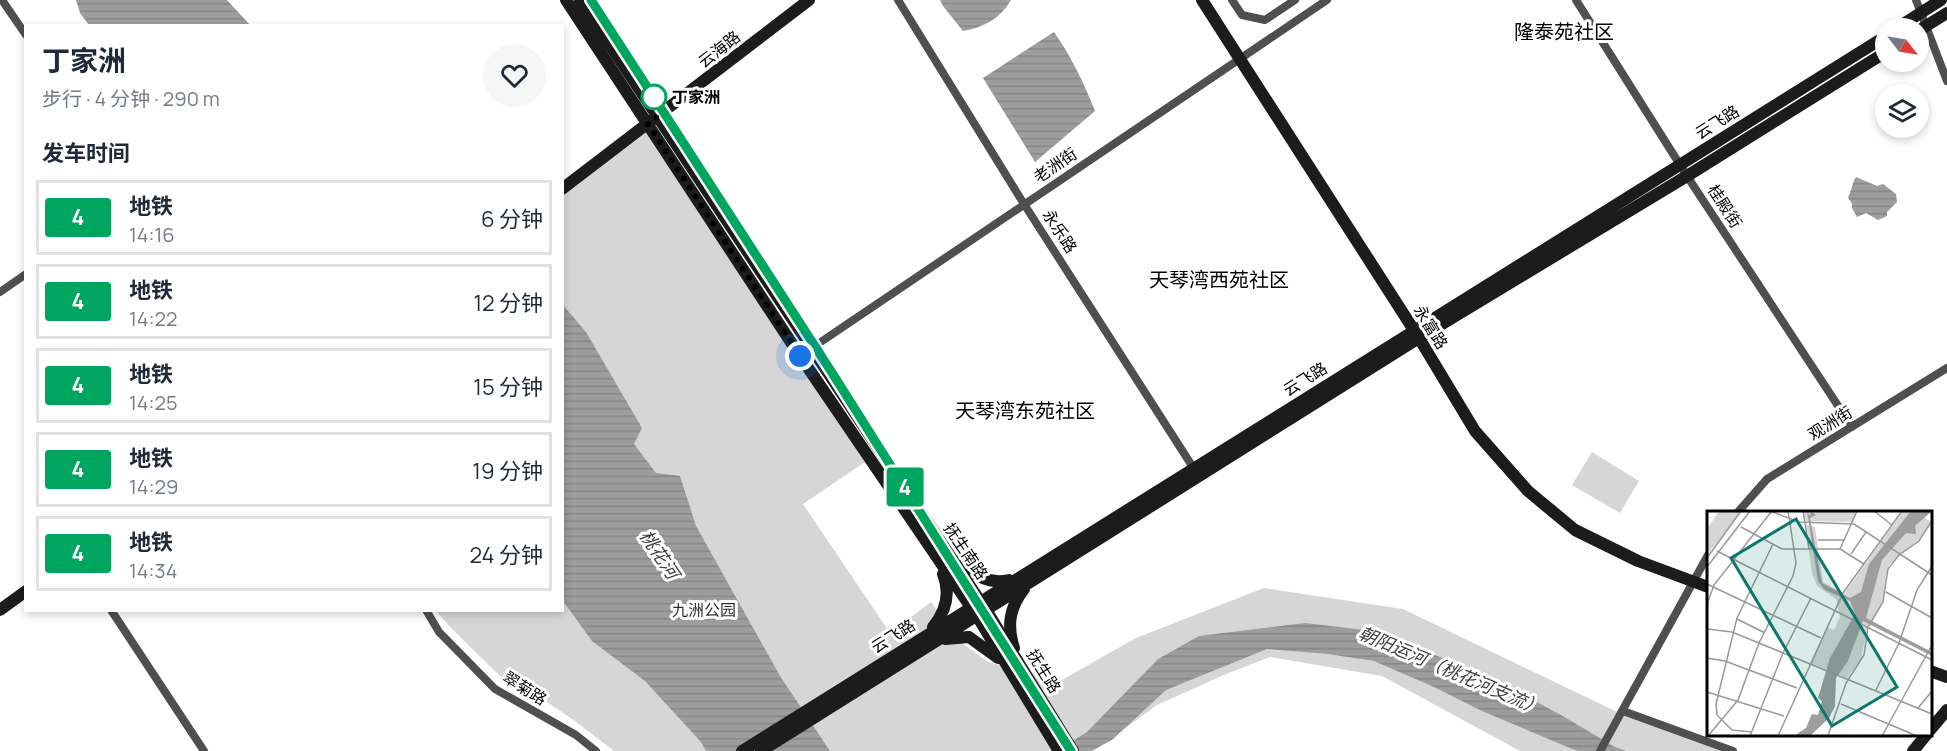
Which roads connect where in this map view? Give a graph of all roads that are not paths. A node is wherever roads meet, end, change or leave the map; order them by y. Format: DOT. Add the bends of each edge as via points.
graph roads {
  1 [pos="2,0"];
  2 [pos="566,0"];
  3 [pos="580,0"];
  4 [pos="809,0"];
  5 [pos="898,0"];
  6 [pos="1202,0"];
  7 [pos="1232,0"];
  8 [pos="1295,0"];
  9 [pos="1327,0"];
  10 [pos="1576,0"];
  11 [pos="1916,0"];
  12 [pos="1941,0"];
  13 [pos="1921,13"];
  14 [pos="1947,14"];
  15 [pos="1913,18"];
  16 [pos="1921,18"];
  17 [pos="1929,25"];
  18 [pos="24,32"];
  19 [pos="1875,43"];
  20 [pos="1929,44"];
  21 [pos="1239,59"];
  22 [pos="1875,59"];
  23 [pos="1947,81"];
  24 [pos="653,121"];
  25 [pos="1680,165"];
  26 [pos="1687,176"];
  27 [pos="564,188"];
  28 [pos="1024,204"];
  29 [pos="24,275"];
  30 [pos="0,292"];
  31 [pos="1417,334"];
  32 [pos="812,347"];
  33 [pos="800,356"];
  34 [pos="1947,368"];
  35 [pos="1852,427"];
  36 [pos="1197,472"];
  37 [pos="1740,511"];
  38 [pos="941,554"];
  39 [pos="1707,557"];
  40 [pos="1016,578"];
  41 [pos="1693,582"];
  42 [pos="1028,584"];
  43 [pos="1707,587"];
  44 [pos="24,592"];
  45 [pos="978,609"];
  46 [pos="0,610"];
  47 [pos="112,612"];
  48 [pos="427,612"];
  49 [pos="933,637"];
  50 [pos="1011,662"];
  51 [pos="1932,671"];
  52 [pos="1947,677"];
  53 [pos="1947,710"];
  54 [pos="815,711"];
  55 [pos="1623,711"];
  56 [pos="1932,728"];
  57 [pos="1926,736"];
  58 [pos="1056,746"];
  59 [pos="1602,747"];
  60 [pos="204,751"];
  61 [pos="596,751"];
  62 [pos="742,751"];
  63 [pos="761,751"];
  64 [pos="1073,751"];
  65 [pos="1733,751"];
  66 [pos="1913,751"];
  1 -- 18 [label="street"];
  2 -- 24 [label="main road, 抚生南路"];
  3 -- 24 [label="main road, 抚生南路"];
  4 -- 24 [label="main road, 云海路"];
  5 -- 28 [label="street, 永乐路"];
  6 -- 21 [label="main road, 永富路"];
  7 -- 8 [label="street" via="1242,15 1265,20"];
  9 -- 21 [label="street, 老洲街"];
  10 -- 25 [label="street, 桂殿街"];
  11 -- 13 [label="street"];
  12 -- 13 [label="main road"];
  13 -- 15 [label="main road"];
  13 -- 16 [label="street"];
  14 -- 17 [label="main road"];
  19 -- 25 [label="main road, 云飞路"];
  20 -- 23 [label="street"];
  21 -- 28 [label="street, 老洲街"];
  21 -- 31 [label="main road, 永富路"];
  22 -- 26 [label="main road, 云飞路"];
  24 -- 27 [label="main road, 云海路"];
  24 -- 32 [label="main road, 抚生南路"];
  24 -- 33 [label="main road, 抚生南路"];
  25 -- 26 [label="street, 桂殿街"];
  25 -- 31 [label="main road, 云飞路"];
  26 -- 31 [label="main road, 云飞路"];
  26 -- 35 [label="street, 桂殿街"];
  28 -- 32 [label="street, 老洲街"];
  28 -- 36 [label="street, 永乐路"];
  29 -- 30 [label="street"];
  31 -- 36 [label="main road, 云飞路"];
  31 -- 41 [label="main road, 永富路" via="1475,430 1528,491 1575,530"];
  32 -- 33 [label="street, 老洲街"];
  32 -- 38 [label="main road, 抚生南路"];
  33 -- 38 [label="main road, 抚生南路"];
  34 -- 35 [label="street, 观洲街"];
  35 -- 37 [label="street, 观洲街" via="1767,479"];
  36 -- 40 [label="main road, 云飞路"];
  36 -- 42 [label="main road, 云飞路"];
  38 -- 40 [label="main road" via="986,580"];
  38 -- 45 [label="main road, 抚生南路"];
  38 -- 49 [label="main road" via="948,597"];
  39 -- 41 [label="street"];
  40 -- 45 [label="main road, 云飞路"];
  41 -- 43 [label="main road, 永富路"];
  41 -- 55 [label="street"];
  42 -- 45 [label="main road, 云飞路"];
  42 -- 50 [label="main road" via="1011,610"];
  44 -- 46 [label="main road"];
  45 -- 49 [label="main road, 云飞路"];
  45 -- 50 [label="main road, 抚生路"];
  47 -- 60 [label="street"];
  48 -- 61 [label="street, 翠菊路" via="439,632 495,689 576,735"];
  49 -- 50 [label="main road" via="969,637"];
  49 -- 54 [label="main road, 云飞路"];
  50 -- 58 [label="main road, 抚生路"];
  50 -- 64 [label="main road, 抚生路"];
  51 -- 52 [label="main road"];
  53 -- 56 [label="main road"];
  54 -- 62 [label="main road, 云飞路"];
  54 -- 63 [label="main road, 云飞路"];
  55 -- 59 [label="street"];
  55 -- 65 [label="street"];
  57 -- 66 [label="main road"];
}
